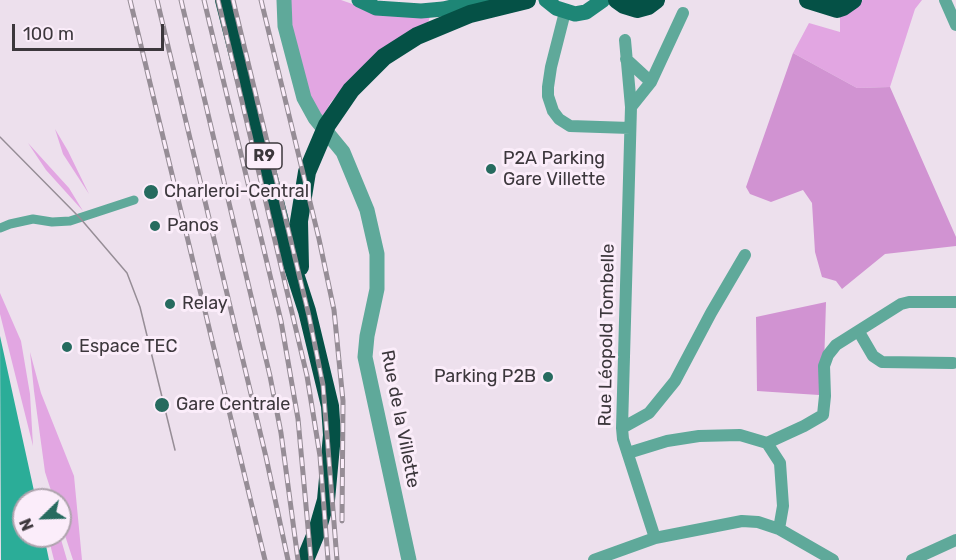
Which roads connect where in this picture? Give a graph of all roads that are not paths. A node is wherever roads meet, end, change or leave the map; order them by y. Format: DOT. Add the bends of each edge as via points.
graph roads {
  1 [pos="224,0"];
  2 [pos="284,0"];
  3 [pos="296,0"];
  4 [pos="360,0"];
  5 [pos="484,0"];
  6 [pos="527,0"];
  7 [pos="546,0"];
  8 [pos="603,0"];
  9 [pos="617,0"];
  10 [pos="656,0"];
  11 [pos="808,0"];
  12 [pos="853,0"];
  13 [pos="945,0"];
  14 [pos="465,7"];
  15 [pos="565,12"];
  16 [pos="683,13"];
  17 [pos="284,19"];
  18 [pos="956,25"];
  19 [pos="625,40"];
  20 [pos="627,59"];
  21 [pos="651,82"];
  22 [pos="632,107"];
  23 [pos="630,128"];
  24 [pos="134,200"];
  25 [pos="0,228"];
  26 [pos="745,255"];
  27 [pos="956,302"];
  28 [pos="307,311"];
  29 [pos="859,332"];
  30 [pos="953,363"];
  31 [pos="622,428"];
  32 [pos="767,443"];
  33 [pos="628,453"];
  34 [pos="779,529"];
  35 [pos="655,538"];
  36 [pos="956,540"];
  37 [pos="305,560"];
  38 [pos="409,560"];
  39 [pos="594,560"];
  40 [pos="833,560"];
  41 [pos="912,560"];
  1 -- 28 [label="highway, R9" via="287,249"];
  2 -- 17 [label="street, Rue de la Villette"];
  3 -- 17 [label="street"];
  4 -- 5 [label="main road" via="376,8 421,11"];
  4 -- 14 [label="main road"];
  6 -- 14 [label="highway"];
  7 -- 15 [label="main road"];
  8 -- 15 [label="main road" via="586,12"];
  9 -- 10 [label="highway" via="637,9"];
  11 -- 12 [label="highway" via="837,9"];
  13 -- 18 [label="street"];
  14 -- 28 [label="highway" via="384,57 351,90 327,125 307,172 299,221"];
  15 -- 23 [label="street" via="548,87 553,111 570,126"];
  16 -- 21 [label="street"];
  17 -- 38 [label="street, Rue de la Villette" via="308,109 343,152 367,210 376,254 377,289 365,357"];
  19 -- 20 [label="street, Rue Léopold Tombelle"];
  20 -- 21 [label="street"];
  20 -- 22 [label="street, Rue Léopold Tombelle"];
  21 -- 22 [label="street"];
  22 -- 23 [label="street, Rue Léopold Tombelle"];
  23 -- 31 [label="street, Rue Léopold Tombelle"];
  24 -- 25 [label="street" via="70,221 33,219"];
  26 -- 31 [label="street" via="675,381 648,413"];
  27 -- 29 [label="street" via="901,304"];
  28 -- 37 [label="highway, R9" via="330,406 332,435 326,500"];
  29 -- 30 [label="street" via="873,356 882,362"];
  29 -- 32 [label="street" via="836,345 828,355 824,366 823,415"];
  31 -- 33 [label="street, Rue Léopold Tombelle"];
  32 -- 33 [label="street" via="740,435 699,436"];
  32 -- 34 [label="street" via="780,463 783,506"];
  33 -- 35 [label="street, Rue Léopold Tombelle"];
  34 -- 35 [label="street" via="742,521"];
  34 -- 40 [label="street"];
  35 -- 39 [label="street"];
  36 -- 41 [label="street"];
}
